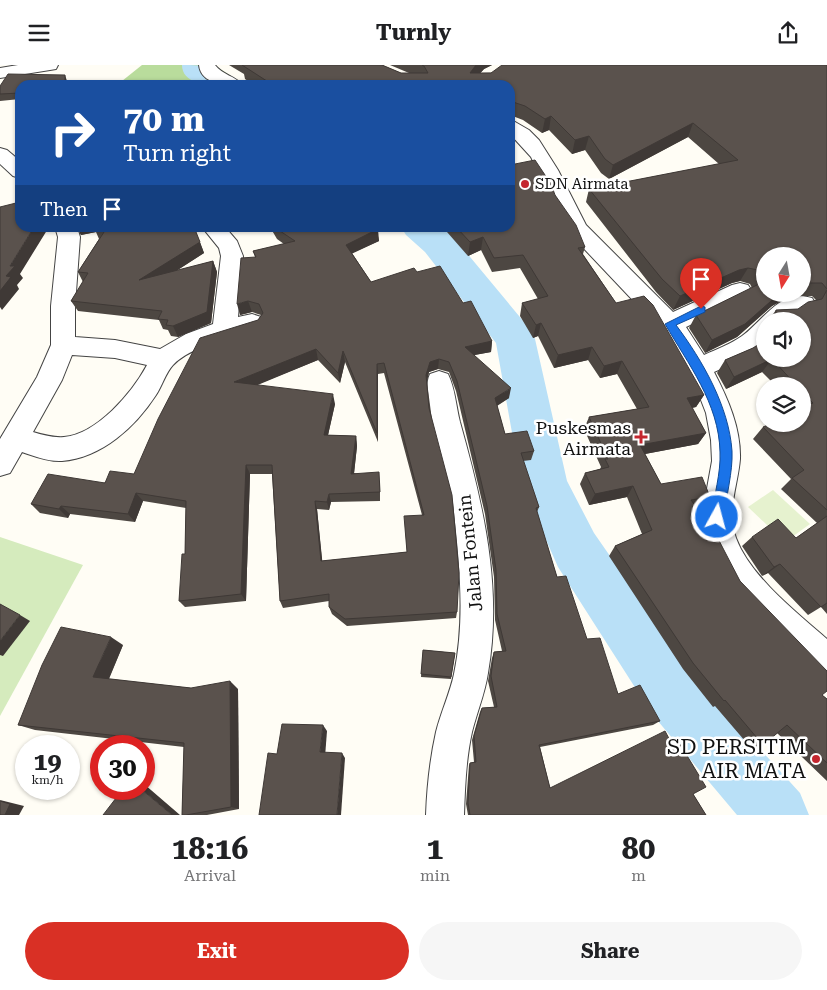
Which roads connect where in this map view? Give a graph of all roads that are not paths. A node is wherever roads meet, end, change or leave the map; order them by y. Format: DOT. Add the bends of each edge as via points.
graph roads {
  1 [pos="50,65"];
  2 [pos="207,65"];
  3 [pos="0,73"];
  4 [pos="224,80"];
  5 [pos="515,129"];
  6 [pos="0,154"];
  7 [pos="15,168"];
  8 [pos="68,232"];
  9 [pos="216,232"];
  10 [pos="740,291"];
  11 [pos="804,304"];
  12 [pos="784,312"];
  13 [pos="252,323"];
  14 [pos="670,324"];
  15 [pos="225,328"];
  16 [pos="756,339"];
  17 [pos="63,345"];
  18 [pos="163,359"];
  19 [pos="697,369"];
  20 [pos="440,381"];
  21 [pos="15,439"];
  22 [pos="0,464"];
  23 [pos="827,661"];
  24 [pos="445,815"];
  1 -- 3 [label="street"];
  2 -- 4 [label="street" via="211,73"];
  5 -- 14 [label="street" via="538,153 562,203 587,241"];
  6 -- 7 [label="street"];
  8 -- 17 [label="street"];
  9 -- 15 [label="street" via="229,246 232,256"];
  10 -- 14 [label="street"];
  11 -- 12 [label="street"];
  13 -- 15 [label="street"];
  14 -- 19 [label="street"];
  15 -- 18 [label="street" via="189,342"];
  16 -- 19 [label="street"];
  17 -- 18 [label="street" via="115,349"];
  17 -- 21 [label="street" via="49,380"];
  18 -- 21 [label="street" via="154,377 122,416 92,441 62,449"];
  19 -- 23 [label="street" via="715,401 723,429 726,453 717,517 721,539 755,592"];
  20 -- 24 [label="street, Jalan Fontein" via="441,401 467,500 478,593 471,674 454,733"];
  21 -- 22 [label="street"];
}
